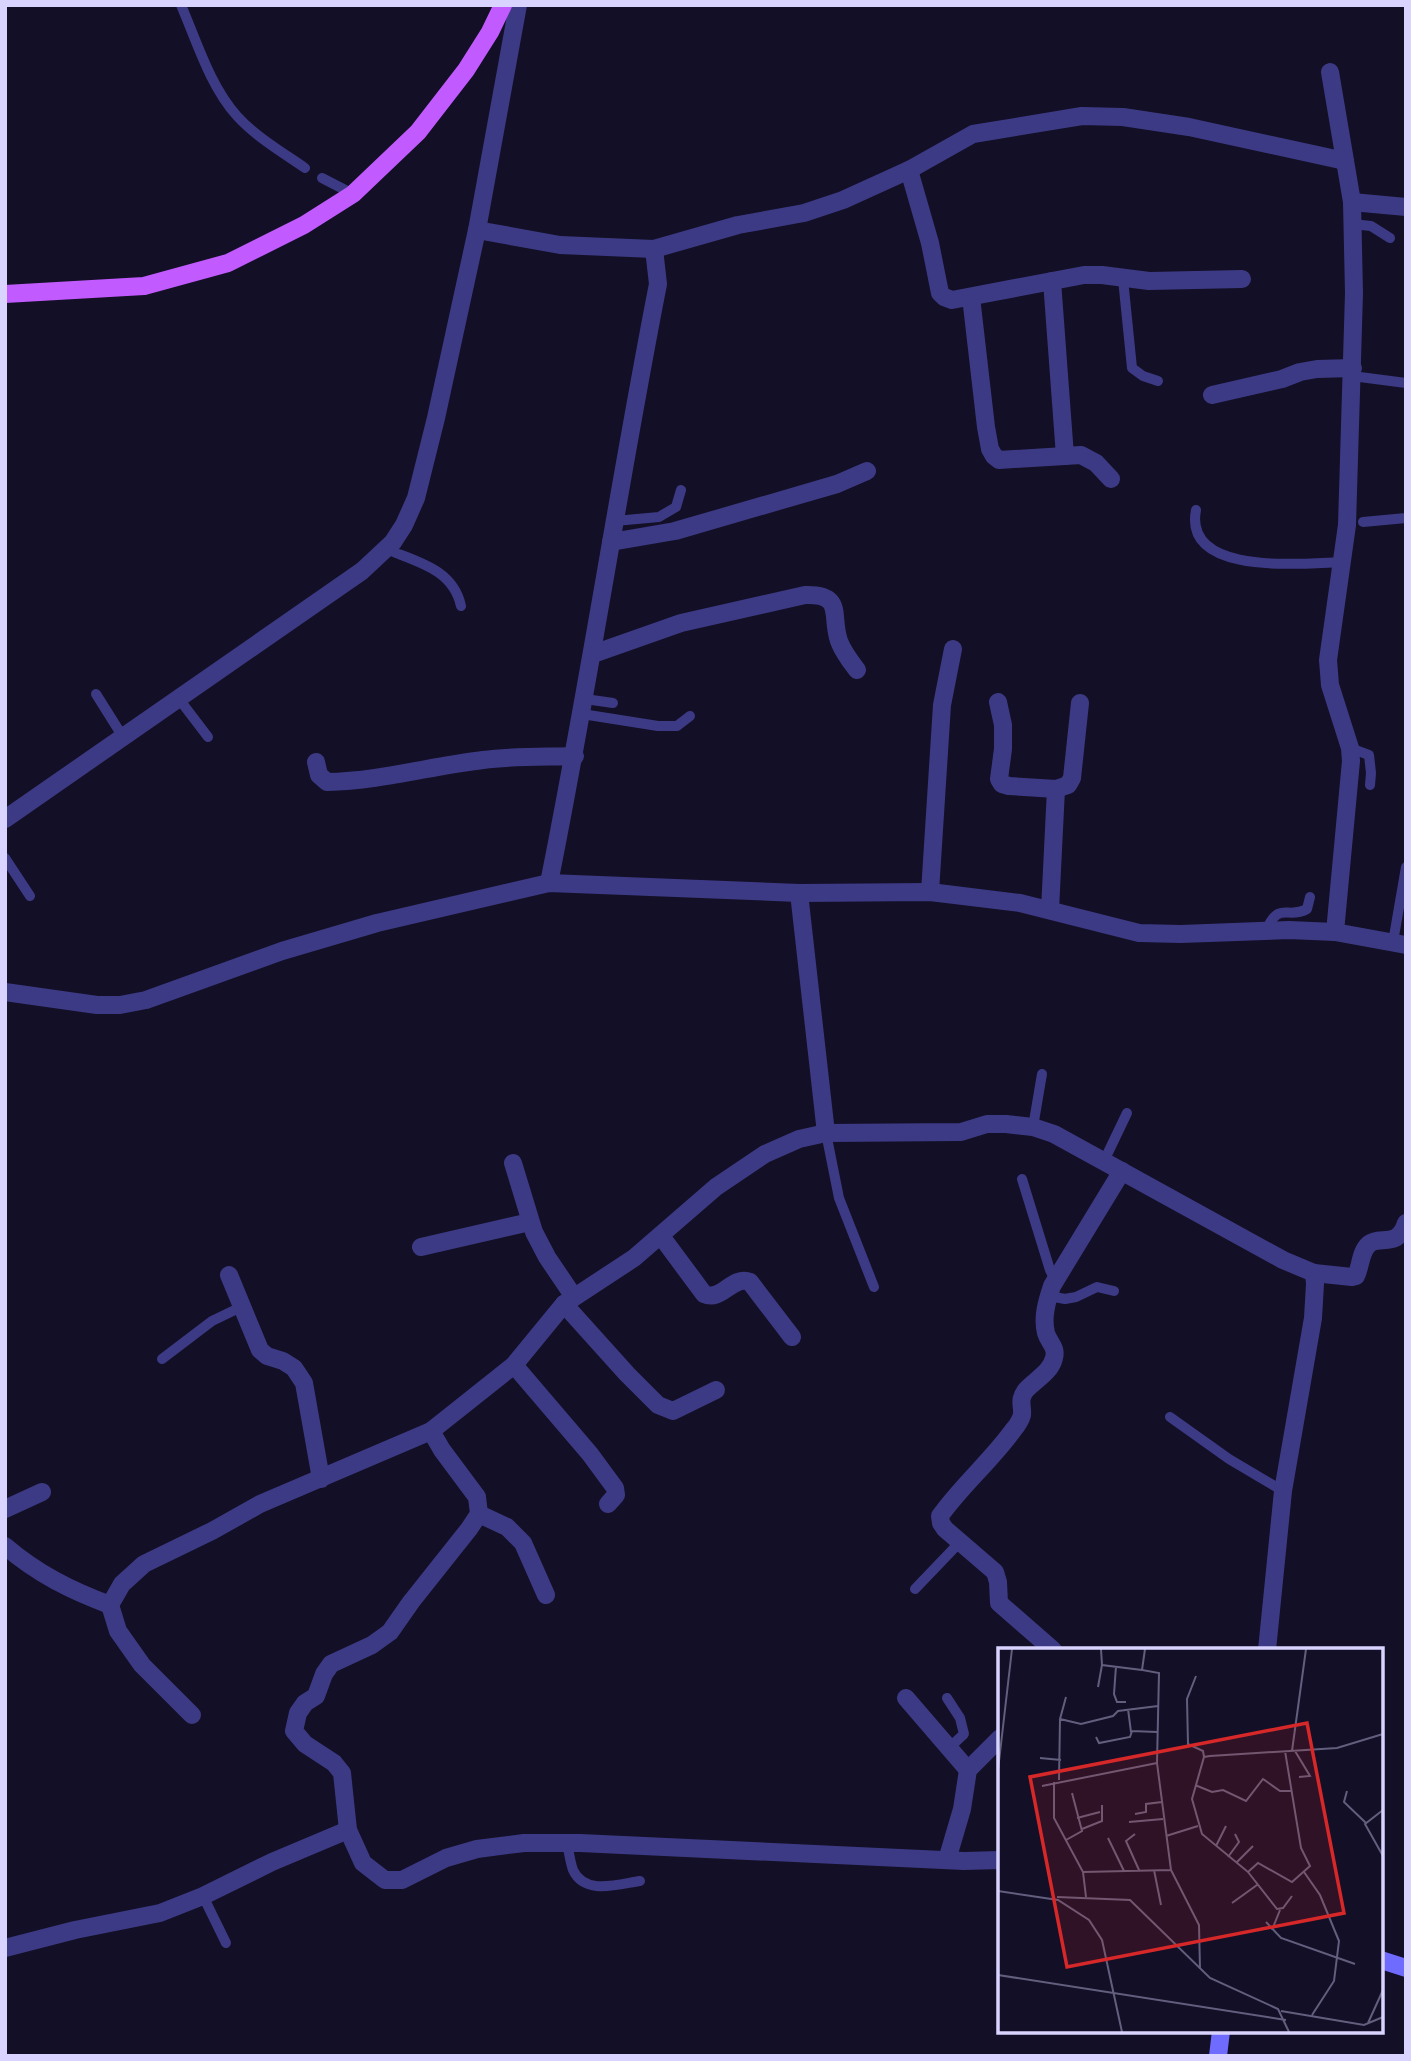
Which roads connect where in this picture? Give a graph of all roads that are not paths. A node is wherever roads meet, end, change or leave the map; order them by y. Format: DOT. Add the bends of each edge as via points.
graph roads {
  1 [pos="181,5"];
  2 [pos="503,5"];
  3 [pos="518,5"];
  4 [pos="1330,72"];
  5 [pos="1345,161"];
  6 [pos="305,168"];
  7 [pos="909,170"];
  8 [pos="323,178"];
  9 [pos="353,194"];
  10 [pos="1352,202"];
  11 [pos="1406,207"];
  12 [pos="1352,224"];
  13 [pos="477,230"];
  14 [pos="1390,238"];
  15 [pos="654,249"];
  16 [pos="1123,279"];
  17 [pos="1242,279"];
  18 [pos="1052,281"];
  19 [pos="5,294"];
  20 [pos="971,297"];
  21 [pos="1352,372"];
  22 [pos="1158,381"];
  23 [pos="1406,383"];
  24 [pos="1212,395"];
  25 [pos="1065,456"];
  26 [pos="867,471"];
  27 [pos="1111,479"];
  28 [pos="681,490"];
  29 [pos="1196,510"];
  30 [pos="1406,518"];
  31 [pos="615,521"];
  32 [pos="1355,523"];
  33 [pos="611,542"];
  34 [pos="386,549"];
  35 [pos="1343,562"];
  36 [pos="461,606"];
  37 [pos="953,649"];
  38 [pos="593,654"];
  39 [pos="857,670"];
  40 [pos="96,694"];
  41 [pos="179,699"];
  42 [pos="998,702"];
  43 [pos="614,703"];
  44 [pos="1080,703"];
  45 [pos="584,707"];
  46 [pos="690,716"];
  47 [pos="124,737"];
  48 [pos="208,737"];
  49 [pos="1350,748"];
  50 [pos="575,756"];
  51 [pos="316,762"];
  52 [pos="1370,785"];
  53 [pos="1056,789"];
  54 [pos="5,819"];
  55 [pos="5,858"];
  56 [pos="1406,867"];
  57 [pos="549,883"];
  58 [pos="930,892"];
  59 [pos="799,893"];
  60 [pos="30,896"];
  61 [pos="1310,897"];
  62 [pos="1050,910"];
  63 [pos="1266,931"];
  64 [pos="1335,932"];
  65 [pos="1400,943"];
  66 [pos="5,992"];
  67 [pos="1042,1073"];
  68 [pos="1127,1113"];
  69 [pos="1033,1127"];
  70 [pos="826,1133"];
  71 [pos="1104,1161"];
  72 [pos="513,1163"];
  73 [pos="1122,1171"];
  74 [pos="1022,1179"];
  75 [pos="530,1222"];
  76 [pos="1406,1223"];
  77 [pos="661,1237"];
  78 [pos="421,1247"];
  79 [pos="1314,1273"];
  80 [pos="229,1275"];
  81 [pos="874,1287"];
  82 [pos="1052,1288"];
  83 [pos="1114,1291"];
  84 [pos="569,1301"];
  85 [pos="241,1307"];
  86 [pos="792,1337"];
  87 [pos="162,1359"];
  88 [pos="514,1365"];
  89 [pos="716,1390"];
  90 [pos="1170,1418"];
  91 [pos="431,1431"];
  92 [pos="321,1479"];
  93 [pos="1283,1491"];
  94 [pos="42,1492"];
  95 [pos="608,1504"];
  96 [pos="5,1509"];
  97 [pos="479,1514"];
  98 [pos="960,1542"];
  99 [pos="5,1546"];
  100 [pos="915,1589"];
  101 [pos="546,1595"];
  102 [pos="110,1605"];
  103 [pos="1051,1648"];
  104 [pos="1267,1648"];
  105 [pos="906,1698"];
  106 [pos="947,1698"];
  107 [pos="192,1715"];
  108 [pos="998,1740"];
  109 [pos="949,1748"];
  110 [pos="968,1770"];
  111 [pos="348,1830"];
  112 [pos="567,1843"];
  113 [pos="947,1860"];
  114 [pos="998,1860"];
  115 [pos="640,1881"];
  116 [pos="203,1896"];
  117 [pos="226,1943"];
  118 [pos="5,1948"];
  119 [pos="1383,1961"];
  120 [pos="1406,1968"];
  121 [pos="1221,2033"];
  122 [pos="1218,2056"];
  1 -- 6 [label="lane" via="214,82 236,115"];
  2 -- 9 [label="main road" via="466,70 418,132"];
  3 -- 13 [label="street"];
  4 -- 5 [label="street"];
  5 -- 7 [label="street" via="1189,127 1082,116 973,134"];
  5 -- 10 [label="street"];
  7 -- 15 [label="street" via="804,213 738,225"];
  7 -- 20 [label="street" via="940,293 952,300"];
  8 -- 9 [label="lane"];
  9 -- 19 [label="main road" via="228,263 144,286"];
  10 -- 11 [label="street"];
  10 -- 12 [label="street"];
  12 -- 14 [label="lane" via="1371,226"];
  12 -- 21 [label="street"];
  13 -- 15 [label="street" via="560,245"];
  13 -- 34 [label="street" via="416,498"];
  15 -- 31 [label="street" via="658,284"];
  16 -- 17 [label="street"];
  16 -- 18 [label="street" via="1084,275"];
  16 -- 22 [label="lane" via="1132,368"];
  18 -- 20 [label="street"];
  18 -- 25 [label="street"];
  20 -- 25 [label="street" via="993,456 999,460"];
  21 -- 23 [label="lane"];
  21 -- 24 [label="street" via="1317,369"];
  21 -- 32 [label="street"];
  25 -- 27 [label="street" via="1088,459"];
  26 -- 33 [label="street" via="812,492 675,531"];
  28 -- 31 [label="lane" via="676,507 659,517"];
  29 -- 35 [label="lane" via="1194,523 1201,541 1239,560"];
  30 -- 32 [label="lane"];
  31 -- 33 [label="street"];
  32 -- 35 [label="street"];
  33 -- 38 [label="street"];
  34 -- 36 [label="lane" via="442,574 459,594"];
  34 -- 41 [label="street" via="362,571"];
  35 -- 49 [label="street" via="1328,660 1330,685"];
  37 -- 58 [label="street" via="942,705"];
  38 -- 39 [label="street" via="681,623 821,595 834,608 839,642"];
  38 -- 45 [label="street"];
  40 -- 47 [label="lane"];
  41 -- 47 [label="street"];
  41 -- 48 [label="lane"];
  42 -- 53 [label="street" via="1003,725 1002,784"];
  43 -- 45 [label="lane"];
  44 -- 53 [label="street" via="1072,778 1068,785"];
  45 -- 46 [label="lane" via="658,726 677,726"];
  45 -- 50 [label="street"];
  47 -- 54 [label="street"];
  49 -- 52 [label="lane" via="1368,755"];
  49 -- 64 [label="street"];
  50 -- 51 [label="street" via="483,760 338,782 327,782 319,775"];
  50 -- 57 [label="street"];
  53 -- 62 [label="street"];
  55 -- 60 [label="lane"];
  56 -- 65 [label="lane"];
  57 -- 59 [label="street"];
  57 -- 66 [label="street" via="377,923 146,1000 97,1005"];
  58 -- 59 [label="street"];
  58 -- 62 [label="street"];
  59 -- 70 [label="street"];
  61 -- 63 [label="lane" via="1307,909 1279,912"];
  62 -- 63 [label="street" via="1139,933"];
  63 -- 64 [label="street"];
  64 -- 65 [label="street"];
  67 -- 69 [label="lane"];
  68 -- 71 [label="lane"];
  69 -- 70 [label="street" via="987,1124 961,1132"];
  69 -- 71 [label="street"];
  70 -- 77 [label="street" via="765,1154 716,1187"];
  70 -- 81 [label="lane" via="838,1198"];
  71 -- 73 [label="street"];
  72 -- 75 [label="street"];
  73 -- 79 [label="street"];
  73 -- 82 [label="street"];
  74 -- 82 [label="lane"];
  75 -- 78 [label="street"];
  75 -- 84 [label="street"];
  76 -- 79 [label="street" via="1390,1241 1368,1245 1356,1276"];
  77 -- 84 [label="street"];
  77 -- 86 [label="street" via="704,1294 716,1296 744,1279"];
  79 -- 93 [label="street" via="1313,1318"];
  80 -- 85 [label="street"];
  82 -- 83 [label="lane" via="1065,1299 1097,1287"];
  82 -- 98 [label="street" via="1044,1322 1054,1347 1051,1366 1024,1392 1022,1416 1015,1429 940,1516"];
  84 -- 88 [label="street"];
  84 -- 89 [label="street" via="657,1405 673,1411"];
  85 -- 87 [label="lane" via="212,1321"];
  85 -- 92 [label="street" via="260,1350 294,1368 304,1383"];
  88 -- 91 [label="street"];
  88 -- 95 [label="street" via="615,1488 616,1495"];
  90 -- 93 [label="lane"];
  91 -- 92 [label="street"];
  91 -- 97 [label="street" via="477,1497"];
  92 -- 102 [label="street" via="260,1504 144,1564 122,1584"];
  93 -- 104 [label="street"];
  94 -- 96 [label="street"];
  97 -- 101 [label="street" via="507,1527 523,1543"];
  97 -- 111 [label="street" via="390,1632 331,1664 316,1696 298,1713 294,1731 342,1773"];
  98 -- 100 [label="lane"];
  98 -- 103 [label="street" via="995,1572 999,1603"];
  99 -- 102 [label="street" via="38,1572"];
  102 -- 107 [label="street" via="118,1631 142,1665"];
  105 -- 109 [label="street"];
  106 -- 109 [label="lane" via="964,1734"];
  108 -- 110 [label="street"];
  109 -- 110 [label="street"];
  110 -- 113 [label="street"];
  111 -- 112 [label="street" via="363,1863 385,1880 402,1880 446,1858 477,1849"];
  111 -- 116 [label="street"];
  112 -- 113 [label="street"];
  112 -- 115 [label="lane" via="574,1872 593,1887"];
  113 -- 114 [label="street"];
  116 -- 117 [label="lane"];
  116 -- 118 [label="street" via="160,1913"];
  119 -- 120 [label="street"];
  121 -- 122 [label="street"];
}
